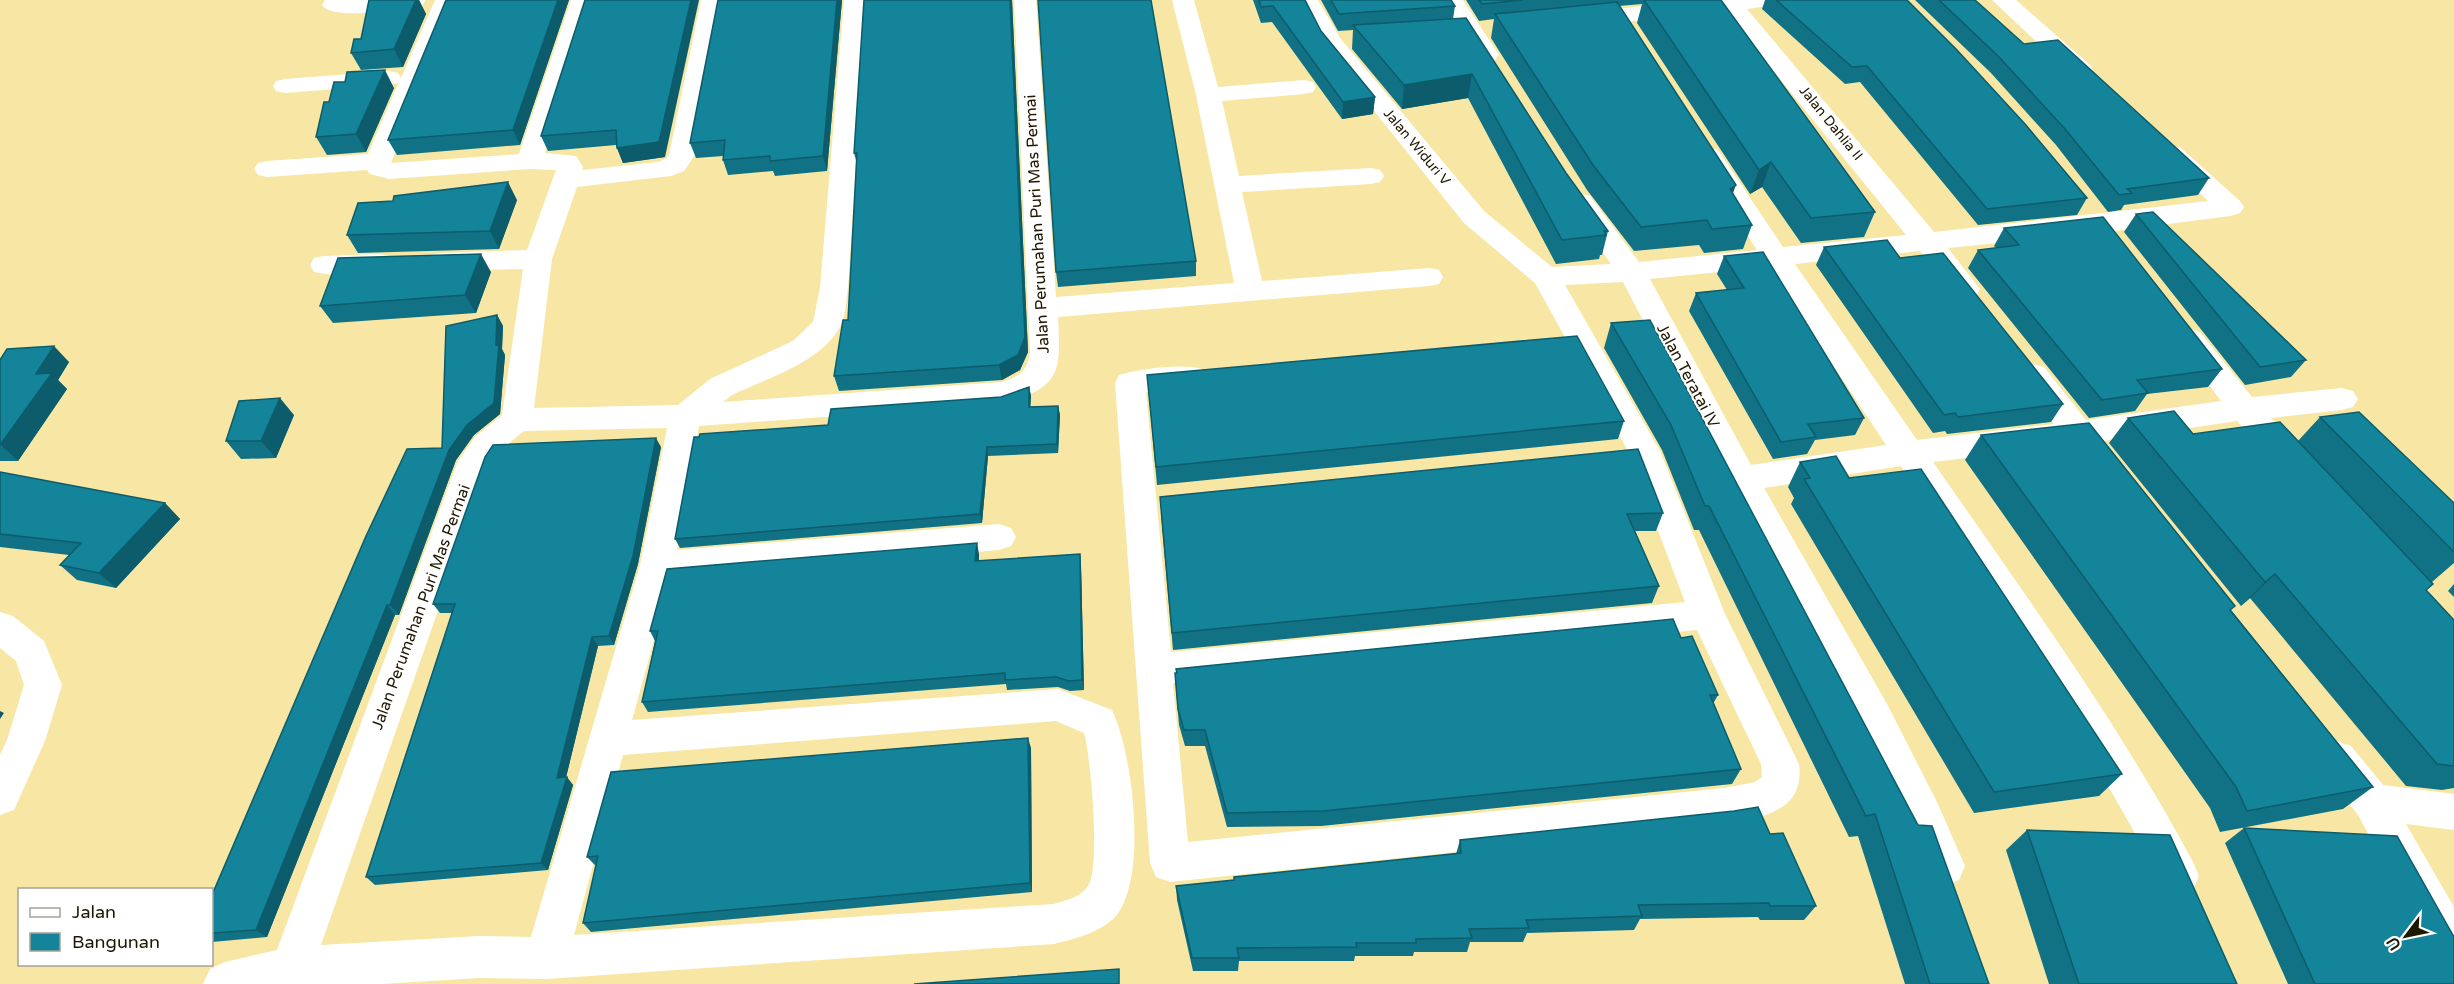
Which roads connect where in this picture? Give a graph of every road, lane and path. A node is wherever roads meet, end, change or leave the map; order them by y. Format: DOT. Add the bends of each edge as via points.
graph roads {
  1 [pos="341,0"];
  2 [pos="426,0"];
  3 [pos="446,0"];
  4 [pos="582,0"];
  5 [pos="712,0"];
  6 [pos="855,0"];
  7 [pos="1025,0"];
  8 [pos="1184,0"];
  9 [pos="1307,0"];
  10 [pos="1452,0"];
  11 [pos="1765,0"];
  12 [pos="2003,0"];
  13 [pos="1730,3"];
  14 [pos="1571,14"];
  15 [pos="414,76"];
  16 [pos="1502,80"];
  17 [pos="285,86"];
  18 [pos="1304,87"];
  19 [pos="2099,87"];
  20 [pos="1208,95"];
  21 [pos="2152,135"];
  22 [pos="1696,136"];
  23 [pos="378,161"];
  24 [pos="530,161"];
  25 [pos="267,169"];
  26 [pos="1371,176"];
  27 [pos="566,180"];
  28 [pos="1228,185"];
  29 [pos="1569,186"];
  30 [pos="2092,215"];
  31 [pos="1928,241"];
  32 [pos="2120,252"];
  33 [pos="1774,257"];
  34 [pos="538,259"];
  35 [pos="324,265"];
  36 [pos="1632,272"];
  37 [pos="1429,277"];
  38 [pos="1546,277"];
  39 [pos="1250,292"];
  40 [pos="1042,308"];
  41 [pos="1985,314"];
  42 [pos="2171,317"];
  43 [pos="2014,351"];
  44 [pos="1221,375"];
  45 [pos="2342,399"];
  46 [pos="2244,409"];
  47 [pos="685,416"];
  48 [pos="517,420"];
  49 [pos="2079,433"];
  50 [pos="1910,453"];
  51 [pos="1743,479"];
  52 [pos="2309,479"];
  53 [pos="2123,489"];
  54 [pos="1175,497"];
  55 [pos="1140,501"];
  56 [pos="999,537"];
  57 [pos="657,565"];
  58 [pos="1707,614"];
  59 [pos="0,627"];
  60 [pos="1154,669"];
  61 [pos="2313,728"];
  62 [pos="609,739"];
  63 [pos="0,797"];
  64 [pos="2372,802"];
  65 [pos="2454,812"];
  66 [pos="1956,897"];
  67 [pos="2193,903"];
  68 [pos="2454,948"];
  69 [pos="546,958"];
  70 [pos="292,968"];
  71 [pos="475,971"];
  72 [pos="225,984"];
  1 -- 2 [label="street" via="333,5"];
  3 -- 15 [label="street"];
  4 -- 24 [label="street"];
  5 -- 27 [label="street" via="682,155 675,165 662,170"];
  6 -- 47 [label="street" via="834,288 827,323 804,348 722,387"];
  7 -- 40 [label="street, Jalan Perumahan Puri Mas Permai"];
  8 -- 20 [label="street"];
  9 -- 38 [label="street, Jalan Widuri V" via="1474,218"];
  10 -- 16 [label="street"];
  11 -- 13 [label="street"];
  12 -- 19 [label="street"];
  13 -- 14 [label="street" via="1624,25"];
  13 -- 31 [label="street, Jalan Dahlia II"];
  15 -- 17 [label="street"];
  15 -- 23 [label="street"];
  18 -- 20 [label="street"];
  20 -- 28 [label="street"];
  21 -- 30 [label="street" via="2230,207"];
  22 -- 33 [label="street"];
  23 -- 24 [label="street" via="379,168 389,171"];
  23 -- 25 [label="street"];
  24 -- 27 [label="street" via="567,162 570,167"];
  26 -- 28 [label="street"];
  27 -- 34 [label="street"];
  28 -- 39 [label="street"];
  29 -- 36 [label="street, Jalan Teratai IV"];
  30 -- 31 [label="street"];
  30 -- 32 [label="street"];
  31 -- 33 [label="street"];
  31 -- 41 [label="street, Jalan Dahlia II"];
  33 -- 36 [label="street"];
  33 -- 50 [label="street"];
  34 -- 35 [label="street"];
  34 -- 48 [label="street"];
  36 -- 38 [label="street"];
  36 -- 51 [label="street, Jalan Teratai IV"];
  37 -- 39 [label="street"];
  38 -- 58 [label="street" via="1565,342"];
  39 -- 40 [label="street"];
  40 -- 47 [label="street, Jalan Perumahan Puri Mas Permai" via="1044,368 1023,387 1003,393"];
  42 -- 46 [label="street"];
  43 -- 49 [label="street"];
  44 -- 55 [label="street" via="1130,382"];
  45 -- 46 [label="street"];
  46 -- 49 [label="street"];
  46 -- 52 [label="street"];
  47 -- 48 [label="street, Jalan Perumahan Puri Mas Permai"];
  47 -- 57 [label="street"];
  48 -- 70 [label="street, Jalan Perumahan Puri Mas Permai" via="486,445 474,461"];
  49 -- 50 [label="street"];
  49 -- 53 [label="street"];
  50 -- 51 [label="street"];
  50 -- 67 [label="street" via="2087,714 2148,814"];
  51 -- 66 [label="street, Jalan Teratai IV" via="1874,716 1923,814"];
  54 -- 55 [label="street"];
  55 -- 60 [label="street"];
  56 -- 57 [label="street"];
  57 -- 62 [label="street"];
  58 -- 60 [label="street"];
  58 -- 60 [label="street" via="1780,764 1783,777 1775,793 1765,798 1724,806 1170,863"];
  59 -- 63 [label="street" via="31,652 43,685 26,741"];
  61 -- 64 [label="street"];
  62 -- 69 [label="street"];
  62 -- 69 [label="street" via="1058,705 1099,722 1107,741 1111,889 1101,904 1079,917 1054,924"];
  64 -- 65 [label="street"];
  64 -- 68 [label="street"];
  69 -- 71 [label="street"];
  70 -- 71 [label="street"];
  70 -- 72 [label="street"];
}
